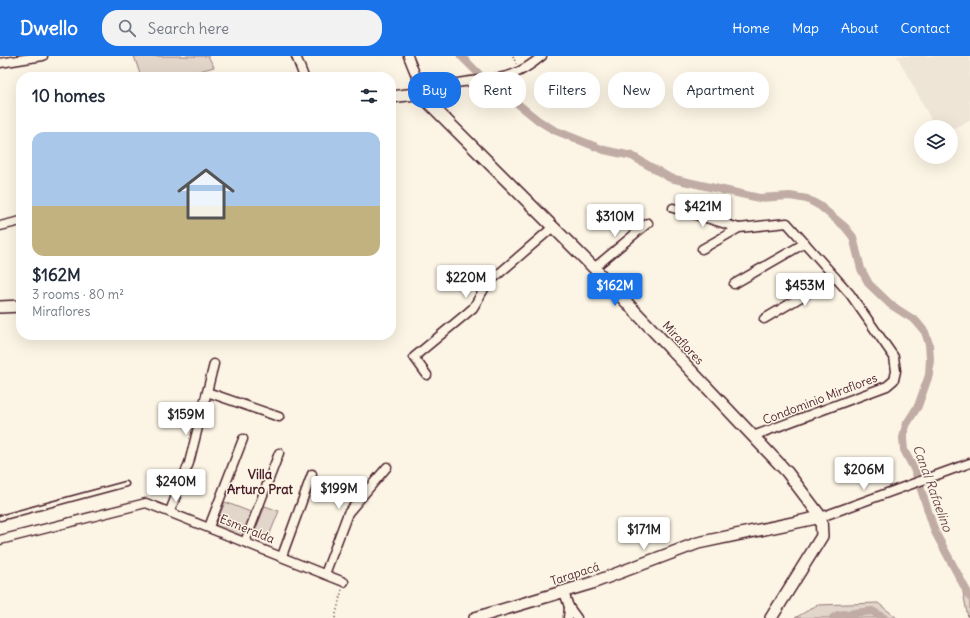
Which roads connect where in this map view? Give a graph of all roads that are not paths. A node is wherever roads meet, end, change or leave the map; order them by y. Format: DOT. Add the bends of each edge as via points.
graph roads {
  1 [pos="43,56"];
  2 [pos="296,56"];
  3 [pos="542,56"];
  4 [pos="409,57"];
  5 [pos="0,63"];
  6 [pos="302,72"];
  7 [pos="415,72"];
  8 [pos="461,83"];
  9 [pos="408,94"];
  10 [pos="396,96"];
  11 [pos="434,108"];
  12 [pos="673,208"];
  13 [pos="16,222"];
  14 [pos="648,223"];
  15 [pos="0,226"];
  16 [pos="553,227"];
  17 [pos="739,228"];
  18 [pos="805,243"];
  19 [pos="702,249"];
  20 [pos="594,268"];
  21 [pos="835,277"];
  22 [pos="734,284"];
  23 [pos="16,306"];
  24 [pos="0,307"];
  25 [pos="764,319"];
  26 [pos="214,364"];
  27 [pos="427,375"];
  28 [pos="207,392"];
  29 [pos="279,417"];
  30 [pos="754,436"];
  31 [pos="243,439"];
  32 [pos="279,453"];
  33 [pos="970,463"];
  34 [pos="387,467"];
  35 [pos="312,474"];
  36 [pos="126,484"];
  37 [pos="170,511"];
  38 [pos="821,517"];
  39 [pos="0,518"];
  40 [pos="209,527"];
  41 [pos="0,540"];
  42 [pos="246,542"];
  43 [pos="282,556"];
  44 [pos="325,574"];
  45 [pos="344,582"];
  46 [pos="564,592"];
  47 [pos="569,607"];
  48 [pos="476,618"];
  49 [pos="568,618"];
  50 [pos="577,618"];
  51 [pos="771,618"];
  1 -- 5 [label="street"];
  2 -- 6 [label="street"];
  3 -- 8 [label="street" via="525,70 505,78"];
  4 -- 7 [label="street"];
  9 -- 10 [label="street"];
  11 -- 16 [label="street, Miraflores"];
  12 -- 17 [label="street"];
  13 -- 15 [label="street"];
  14 -- 20 [label="street"];
  16 -- 20 [label="street, Miraflores"];
  16 -- 27 [label="street" via="487,284 473,308 414,357"];
  17 -- 18 [label="street, Condominio Miraflores" via="787,222"];
  17 -- 19 [label="street, Condominio Miraflores"];
  18 -- 21 [label="street, Condominio Miraflores"];
  18 -- 22 [label="street"];
  20 -- 30 [label="street, Miraflores"];
  21 -- 25 [label="street"];
  21 -- 30 [label="street, Condominio Miraflores" via="894,357 894,380 875,391"];
  23 -- 24 [label="street"];
  26 -- 28 [label="street"];
  28 -- 29 [label="street"];
  28 -- 37 [label="street" via="189,463"];
  30 -- 38 [label="street, Miraflores" via="787,472"];
  31 -- 40 [label="street"];
  32 -- 42 [label="street"];
  33 -- 38 [label="street"];
  34 -- 44 [label="street" via="348,513"];
  35 -- 43 [label="street"];
  36 -- 39 [label="lane"];
  37 -- 40 [label="street, Esmeralda"];
  37 -- 41 [label="street, Esmeralda" via="146,503"];
  38 -- 46 [label="street, Tarapacá" via="698,543"];
  38 -- 51 [label="street" via="822,536"];
  40 -- 42 [label="street, Esmeralda"];
  42 -- 43 [label="street, Esmeralda"];
  43 -- 44 [label="street, Esmeralda"];
  44 -- 45 [label="street, Esmeralda"];
  46 -- 47 [label="street"];
  46 -- 48 [label="street, Tarapacá"];
  47 -- 49 [label="street"];
  47 -- 50 [label="street"];
}
